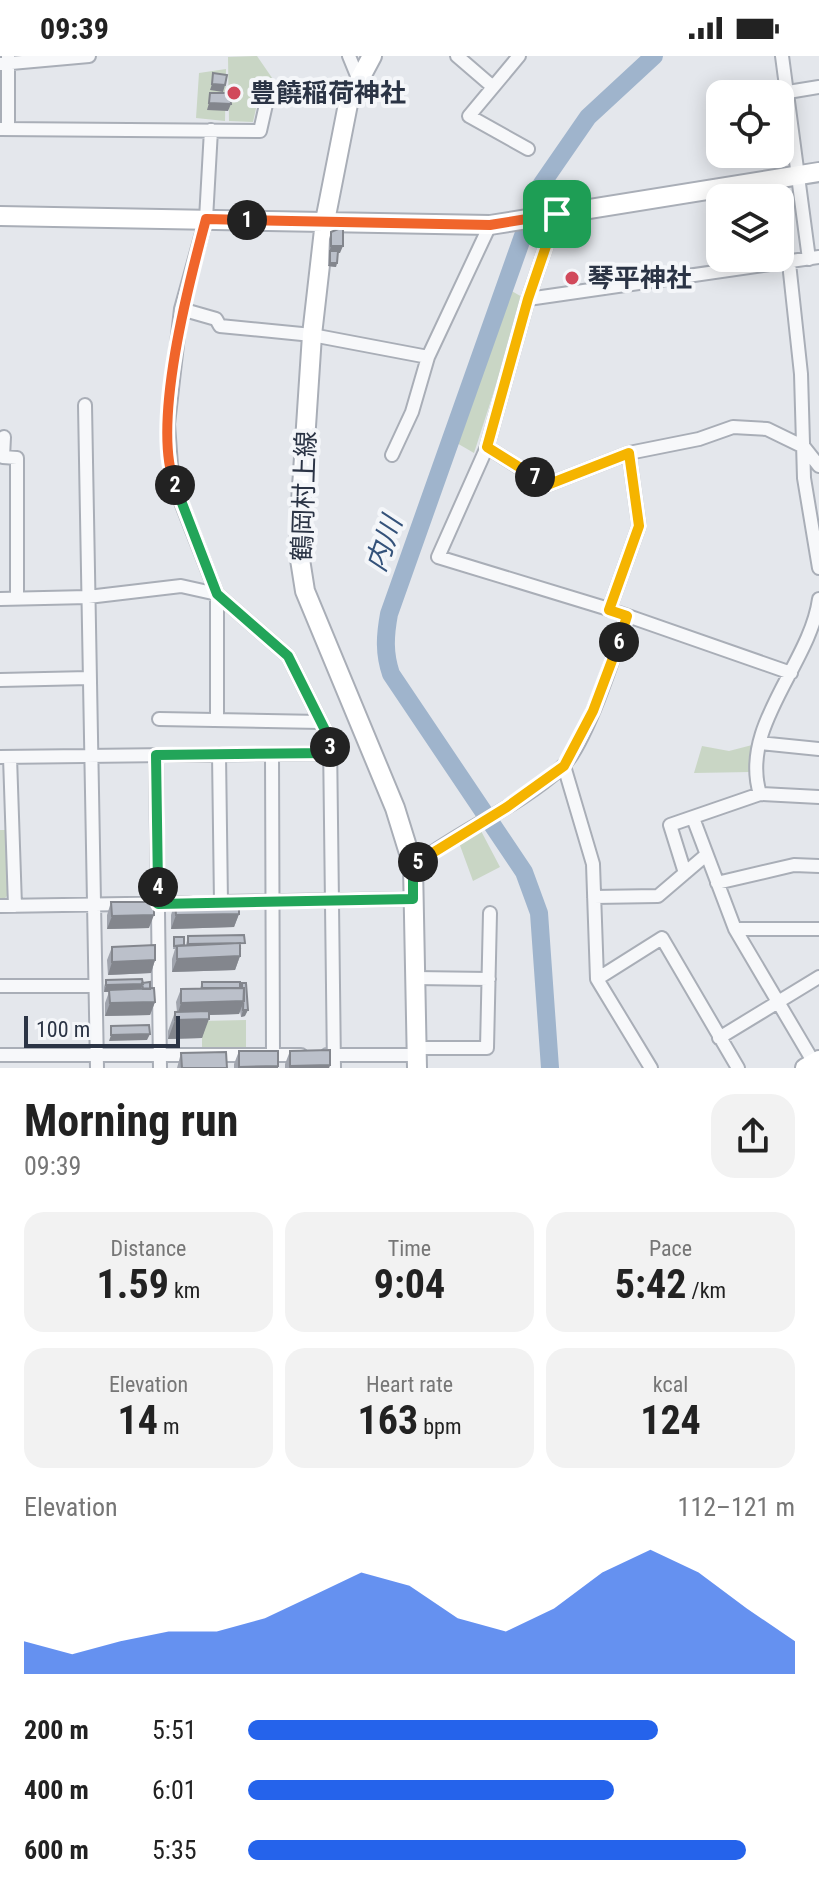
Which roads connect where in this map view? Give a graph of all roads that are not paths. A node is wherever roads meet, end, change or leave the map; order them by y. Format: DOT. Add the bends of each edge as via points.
graph roads {
  1 [pos="89,56"];
  2 [pos="349,56"];
  3 [pos="372,56"];
  4 [pos="457,56"];
  5 [pos="519,56"];
  6 [pos="782,56"];
  7 [pos="6,62"];
  8 [pos="786,80"];
  9 [pos="355,84"];
  10 [pos="493,87"];
  11 [pos="819,87"];
  12 [pos="794,91"];
  13 [pos="4,129"];
  14 [pos="211,130"];
  15 [pos="794,138"];
  16 [pos="528,149"];
  17 [pos="819,172"];
  18 [pos="799,176"];
  19 [pos="784,184"];
  20 [pos="706,197"];
  21 [pos="557,214"];
  22 [pos="0,216"];
  23 [pos="206,219"];
  24 [pos="325,221"];
  25 [pos="490,225"];
  26 [pos="814,258"];
  27 [pos="794,262"];
  28 [pos="722,272"];
  29 [pos="787,272"];
  30 [pos="528,299"];
  31 [pos="181,309"];
  32 [pos="312,335"];
  33 [pos="428,357"];
  34 [pos="85,405"];
  35 [pos="4,437"];
  36 [pos="487,447"];
  37 [pos="804,447"];
  38 [pos="629,453"];
  39 [pos="392,455"];
  40 [pos="819,466"];
  41 [pos="819,568"];
  42 [pos="217,594"];
  43 [pos="88,597"];
  44 [pos="0,599"];
  45 [pos="17,599"];
  46 [pos="819,599"];
  47 [pos="609,610"];
  48 [pos="627,616"];
  49 [pos="791,673"];
  50 [pos="89,678"];
  51 [pos="0,680"];
  52 [pos="159,719"];
  53 [pos="217,720"];
  54 [pos="321,722"];
  55 [pos="760,743"];
  56 [pos="819,749"];
  57 [pos="330,753"];
  58 [pos="219,754"];
  59 [pos="272,754"];
  60 [pos="156,755"];
  61 [pos="91,756"];
  62 [pos="5,757"];
  63 [pos="564,766"];
  64 [pos="760,794"];
  65 [pos="819,797"];
  66 [pos="693,818"];
  67 [pos="706,855"];
  68 [pos="413,866"];
  69 [pos="819,866"];
  70 [pos="685,873"];
  71 [pos="717,883"];
  72 [pos="594,897"];
  73 [pos="413,899"];
  74 [pos="331,900"];
  75 [pos="274,901"];
  76 [pos="221,903"];
  77 [pos="158,904"];
  78 [pos="94,905"];
  79 [pos="0,906"];
  80 [pos="15,906"];
  81 [pos="490,913"];
  82 [pos="735,929"];
  83 [pos="819,929"];
  84 [pos="819,977"];
  85 [pos="415,978"];
  86 [pos="489,979"];
  87 [pos="597,979"];
  88 [pos="0,986"];
  89 [pos="95,986"];
  90 [pos="778,1002"];
  91 [pos="719,1038"];
  92 [pos="0,1055"];
  93 [pos="273,1056"];
  94 [pos="417,1057"];
  95 [pos="334,1061"];
  96 [pos="97,1062"];
  97 [pos="160,1062"];
  98 [pos="814,1065"];
  99 [pos="651,1068"];
  100 [pos="738,1068"];
  1 -- 7 [label="street"];
  2 -- 9 [label="street"];
  3 -- 9 [label="main road, 鶴岡村上線"];
  4 -- 10 [label="street"];
  5 -- 10 [label="street"];
  6 -- 8 [label="street"];
  7 -- 13 [label="street"];
  9 -- 14 [label="street" via="267,100 260,131"];
  9 -- 24 [label="main road, 鶴岡村上線"];
  10 -- 16 [label="street" via="469,116"];
  11 -- 12 [label="street"];
  13 -- 14 [label="street"];
  14 -- 23 [label="street"];
  15 -- 18 [label="street"];
  17 -- 18 [label="main road"];
  18 -- 19 [label="main road"];
  18 -- 26 [label="street"];
  20 -- 21 [label="main road"];
  21 -- 25 [label="main road"];
  21 -- 30 [label="street"];
  22 -- 23 [label="main road"];
  23 -- 24 [label="main road"];
  23 -- 31 [label="street"];
  24 -- 25 [label="main road"];
  24 -- 32 [label="main road, 鶴岡村上線"];
  25 -- 33 [label="street"];
  26 -- 27 [label="street"];
  28 -- 30 [label="street"];
  29 -- 37 [label="street"];
  30 -- 36 [label="street"];
  31 -- 32 [label="street" via="216,319 220,326"];
  31 -- 42 [label="street" via="168,424 172,479"];
  32 -- 33 [label="street"];
  32 -- 68 [label="main road, 鶴岡村上線" via="299,533 302,576"];
  33 -- 39 [label="street"];
  34 -- 43 [label="street"];
  35 -- 45 [label="street" via="3,457 17,458"];
  36 -- 38 [label="street" via="547,485"];
  36 -- 47 [label="street" via="438,557"];
  37 -- 38 [label="street" via="754,426"];
  37 -- 40 [label="street"];
  37 -- 41 [label="street"];
  38 -- 47 [label="street" via="639,526"];
  42 -- 43 [label="street" via="181,586"];
  42 -- 53 [label="street"];
  42 -- 54 [label="street" via="288,656"];
  43 -- 45 [label="street"];
  43 -- 50 [label="street"];
  44 -- 45 [label="street"];
  46 -- 49 [label="street"];
  47 -- 48 [label="street"];
  48 -- 49 [label="street"];
  48 -- 63 [label="street" via="593,711"];
  49 -- 55 [label="street"];
  50 -- 51 [label="street"];
  50 -- 61 [label="street"];
  52 -- 53 [label="street"];
  53 -- 54 [label="street"];
  54 -- 57 [label="street"];
  55 -- 56 [label="street"];
  55 -- 64 [label="street"];
  57 -- 59 [label="street"];
  57 -- 74 [label="street"];
  58 -- 59 [label="street"];
  58 -- 60 [label="street"];
  58 -- 76 [label="street"];
  59 -- 75 [label="street"];
  60 -- 61 [label="street"];
  60 -- 77 [label="street"];
  61 -- 62 [label="street"];
  61 -- 78 [label="street"];
  62 -- 80 [label="street"];
  63 -- 68 [label="street"];
  63 -- 72 [label="street" via="593,864"];
  64 -- 65 [label="street"];
  64 -- 66 [label="street"];
  66 -- 67 [label="street"];
  66 -- 70 [label="street" via="670,825"];
  67 -- 70 [label="street"];
  67 -- 71 [label="street"];
  68 -- 73 [label="main road, 鶴岡村上線"];
  69 -- 71 [label="street" via="794,865"];
  70 -- 72 [label="street" via="658,896"];
  71 -- 82 [label="street"];
  72 -- 87 [label="street"];
  73 -- 74 [label="street"];
  73 -- 85 [label="main road, 鶴岡村上線"];
  74 -- 75 [label="street"];
  74 -- 95 [label="street"];
  75 -- 76 [label="street"];
  75 -- 93 [label="street"];
  76 -- 77 [label="street"];
  77 -- 78 [label="street"];
  77 -- 97 [label="street"];
  78 -- 80 [label="street"];
  78 -- 89 [label="street"];
  79 -- 80 [label="street"];
  81 -- 86 [label="street"];
  82 -- 83 [label="street"];
  82 -- 90 [label="street"];
  84 -- 90 [label="street"];
  85 -- 86 [label="street"];
  85 -- 94 [label="main road, 鶴岡村上線"];
  86 -- 94 [label="street" via="487,1048"];
  87 -- 91 [label="street" via="662,938"];
  87 -- 99 [label="street"];
  88 -- 89 [label="street"];
  89 -- 96 [label="street"];
  90 -- 91 [label="street"];
  90 -- 98 [label="street"];
  91 -- 100 [label="street"];
  92 -- 96 [label="street"];
  93 -- 95 [label="street"];
  93 -- 97 [label="street"];
  94 -- 95 [label="street"];
  96 -- 97 [label="street"];
}
